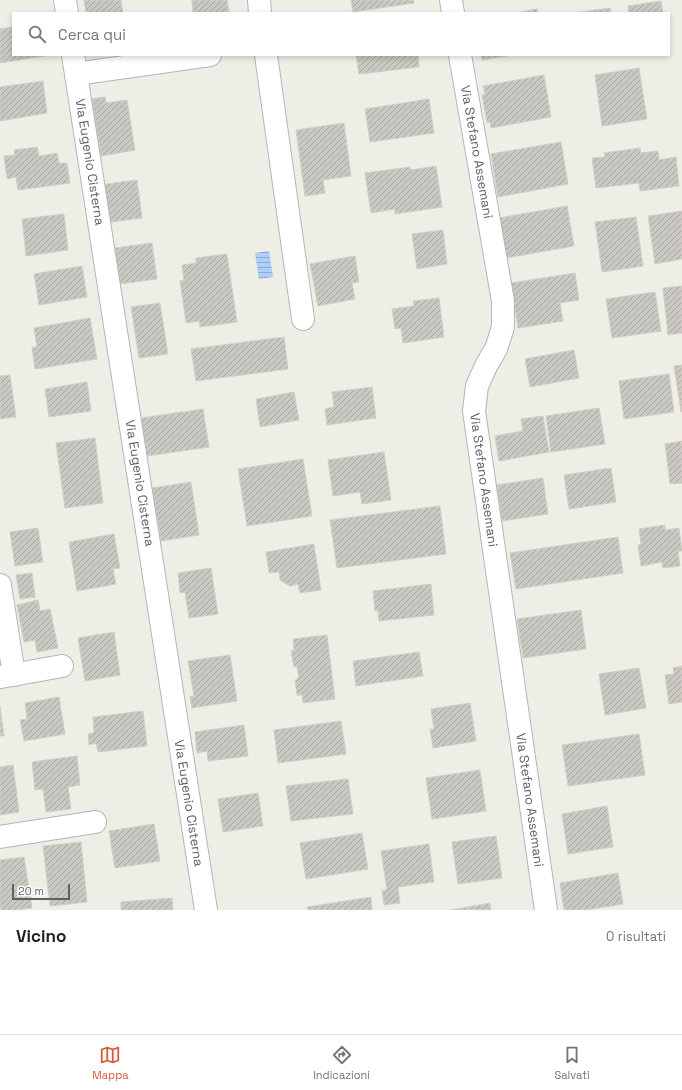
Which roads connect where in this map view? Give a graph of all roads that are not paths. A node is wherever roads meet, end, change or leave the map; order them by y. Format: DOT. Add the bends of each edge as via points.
graph roads {
  1 [pos="66,0"];
  2 [pos="259,0"];
  3 [pos="451,0"];
  4 [pos="67,12"];
  5 [pos="260,12"];
  6 [pos="453,12"];
  7 [pos="195,56"];
  8 [pos="266,56"];
  9 [pos="460,56"];
  10 [pos="75,64"];
  11 [pos="303,319"];
  12 [pos="0,585"];
  13 [pos="62,666"];
  14 [pos="7,676"];
  15 [pos="95,822"];
  16 [pos="0,837"];
  17 [pos="206,910"];
  18 [pos="546,910"];
  1 -- 4 [label="street"];
  2 -- 5 [label="street"];
  3 -- 6 [label="street"];
  7 -- 10 [label="street"];
  8 -- 11 [label="street"];
  9 -- 18 [label="street, Via Stefano Assemani" via="503,301 503,327 496,349 477,386 474,411"];
  10 -- 17 [label="street, Via Eugenio Cisterna"];
  12 -- 14 [label="street"];
  13 -- 14 [label="street"];
  15 -- 16 [label="street"];
}
